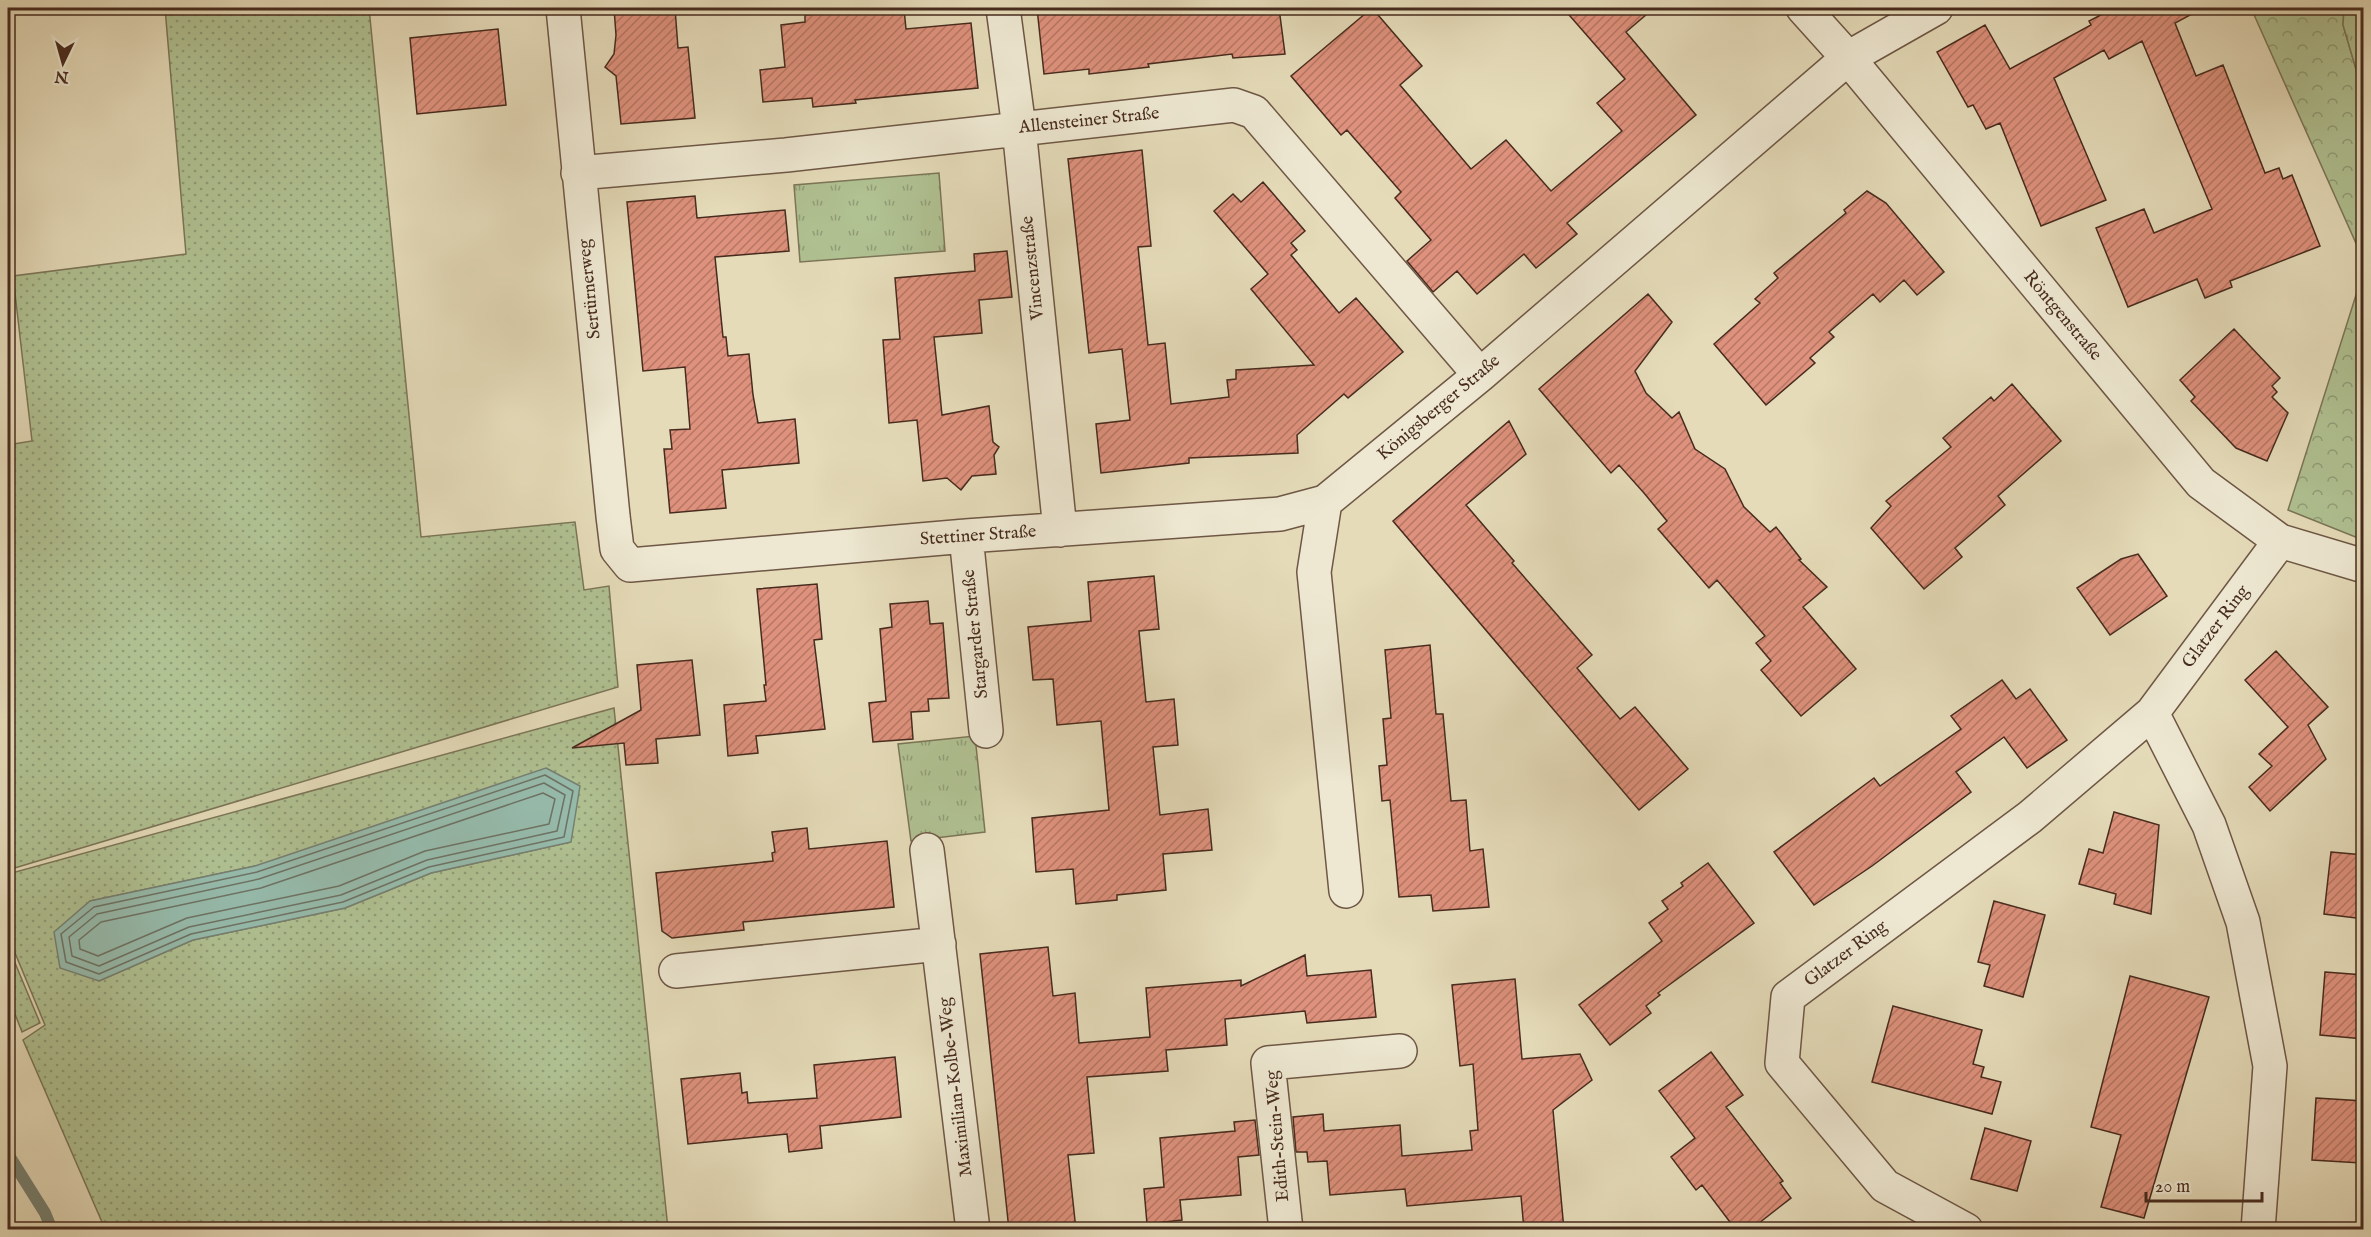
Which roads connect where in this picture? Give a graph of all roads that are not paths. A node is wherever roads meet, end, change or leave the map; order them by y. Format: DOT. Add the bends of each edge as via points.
graph roads {
  1 [pos="563,8"];
  2 [pos="1003,8"];
  3 [pos="1803,8"];
  4 [pos="1936,8"];
  5 [pos="1848,58"];
  6 [pos="1019,128"];
  7 [pos="578,174"];
  8 [pos="1480,375"];
  9 [pos="1325,502"];
  10 [pos="1060,530"];
  11 [pos="966,536"];
  12 [pos="2280,541"];
  13 [pos="630,566"];
  14 [pos="2364,566"];
  15 [pos="2152,713"];
  16 [pos="986,731"];
  17 [pos="927,850"];
  18 [pos="1346,891"];
  19 [pos="939,944"];
  20 [pos="676,971"];
  21 [pos="1400,1051"];
  22 [pos="973,1230"];
  23 [pos="1286,1230"];
  24 [pos="1966,1230"];
  25 [pos="2258,1230"];
  1 -- 7 [label="street, Sertürnerweg"];
  2 -- 6 [label="street, Vincenzstraße"];
  3 -- 5 [label="street, Röntgenstraße"];
  4 -- 5 [label="street, Königsberger Straße"];
  5 -- 8 [label="street, Königsberger Straße"];
  5 -- 12 [label="street, Röntgenstraße" via="2201,483"];
  6 -- 7 [label="street, Allensteiner Straße"];
  6 -- 8 [label="street, Allensteiner Straße" via="1234,105 1254,112"];
  6 -- 10 [label="street, Vincenzstraße"];
  7 -- 13 [label="street, Sertürnerweg" via="617,549"];
  8 -- 9 [label="street, Königsberger Straße"];
  9 -- 10 [label="street, Stettiner Straße" via="1280,514"];
  9 -- 18 [label="street" via="1314,572"];
  10 -- 11 [label="street, Stettiner Straße"];
  11 -- 13 [label="street, Stettiner Straße"];
  11 -- 16 [label="street, Stargarder Straße"];
  12 -- 14 [label="street, Röntgenstraße"];
  12 -- 15 [label="street, Glatzer Ring"];
  15 -- 24 [label="street, Glatzer Ring" via="2030,818 1788,997 1782,1063 1885,1186"];
  15 -- 25 [label="street" via="2209,825 2243,922 2270,1066"];
  17 -- 19 [label="street, Maximilian-Kolbe-Weg"];
  19 -- 20 [label="street"];
  19 -- 22 [label="street, Maximilian-Kolbe-Weg"];
  21 -- 23 [label="street, Edith-Stein-Weg" via="1268,1063"];
}
